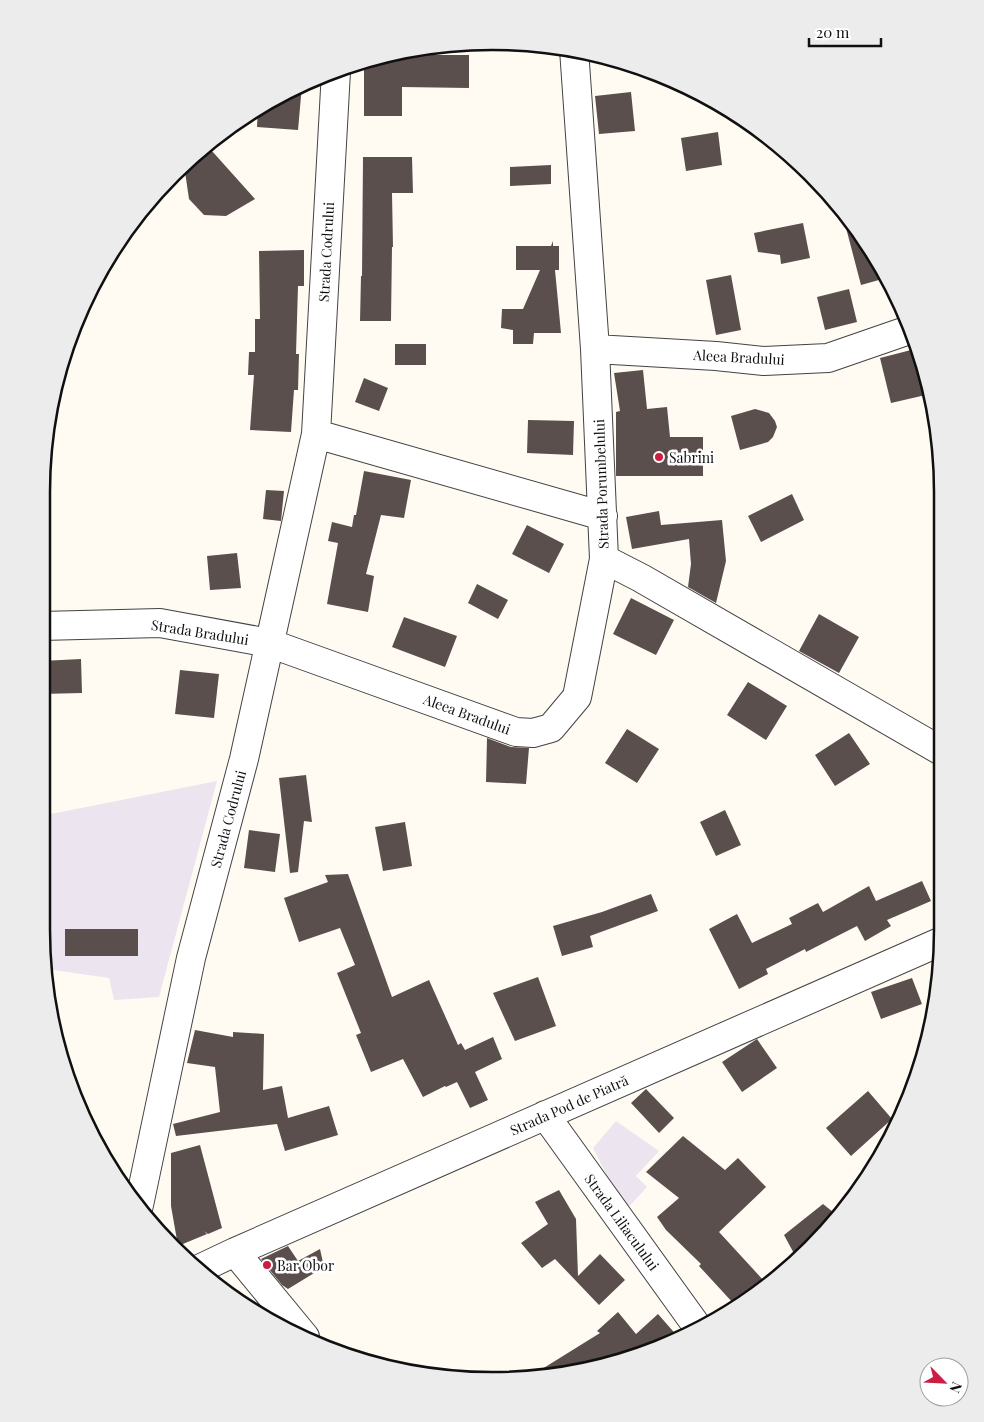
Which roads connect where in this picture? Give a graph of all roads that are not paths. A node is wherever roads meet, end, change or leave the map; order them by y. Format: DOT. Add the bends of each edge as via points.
graph roads {
  1 [pos="575,58"];
  2 [pos="336,79"];
  3 [pos="904,332"];
  4 [pos="596,348"];
  5 [pos="316,434"];
  6 [pos="603,516"];
  7 [pos="604,559"];
  8 [pos="50,626"];
  9 [pos="269,643"];
  10 [pos="934,747"];
  11 [pos="933,945"];
  12 [pos="545,1115"];
  13 [pos="140,1198"];
  14 [pos="235,1252"];
  15 [pos="206,1266"];
  16 [pos="694,1322"];
  17 [pos="295,1325"];
  1 -- 4 [label="street, Strada Porumbelului"];
  2 -- 5 [label="street, Strada Codrului"];
  3 -- 4 [label="street, Aleea Bradului" via="828,358 764,360"];
  4 -- 6 [label="street, Strada Porumbelului"];
  5 -- 6 [label="street"];
  5 -- 9 [label="street, Strada Codrului"];
  6 -- 7 [label="street, Strada Porumbelului"];
  7 -- 9 [label="street, Aleea Bradului" via="577,697 551,728 533,733 516,732"];
  7 -- 10 [label="street, Strada Porumbelului"];
  8 -- 9 [label="street, Strada Bradului" via="160,623"];
  9 -- 13 [label="street, Strada Codrului" via="244,759 191,958"];
  11 -- 12 [label="street, Strada Pod de Piatră"];
  12 -- 14 [label="street, Strada Pod de Piatră"];
  12 -- 16 [label="street, Strada Liliaculului"];
  14 -- 15 [label="street, Strada Pod de Piatră"];
  14 -- 17 [label="street"];
}
